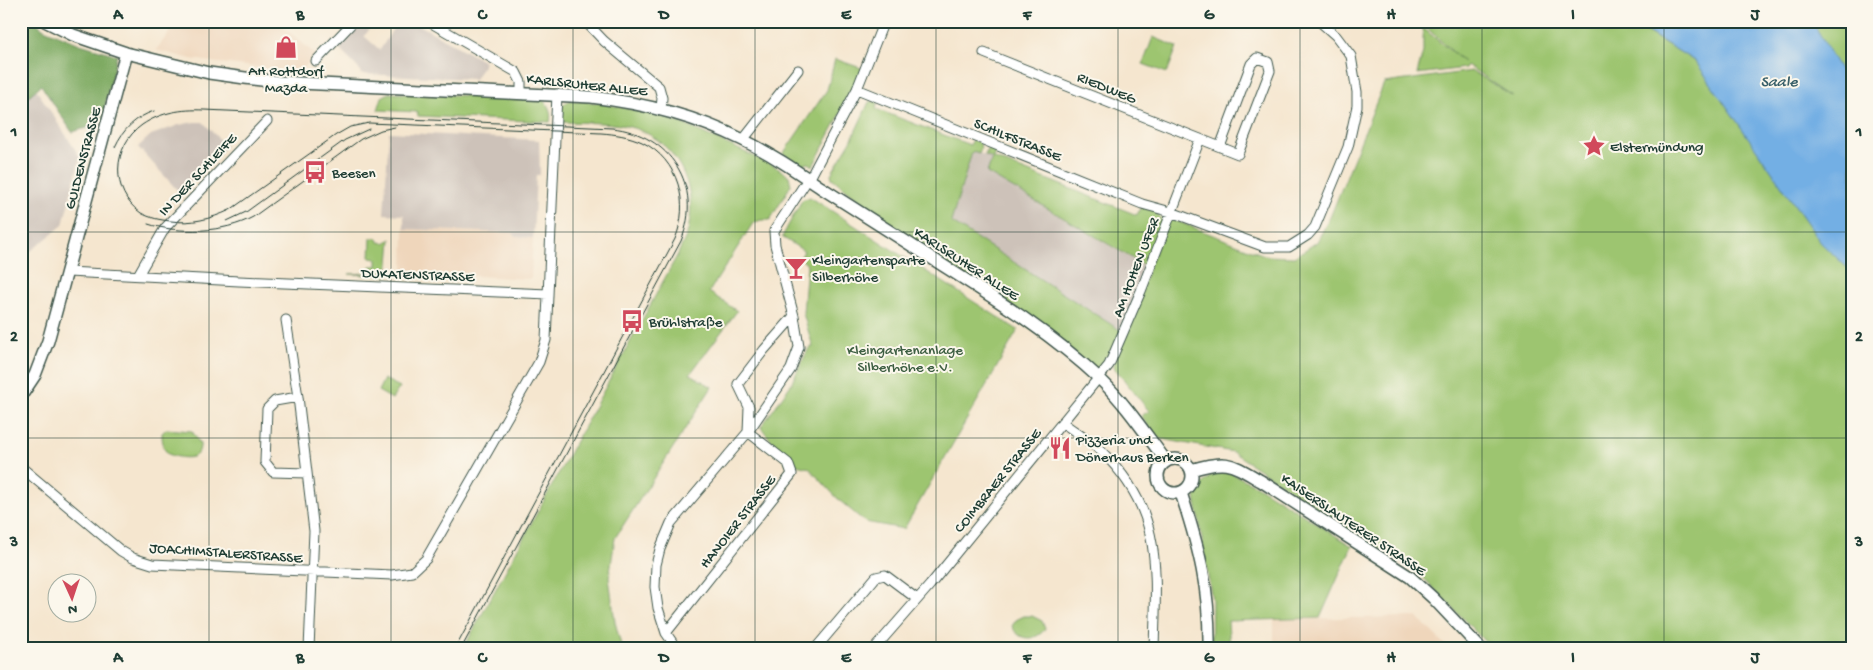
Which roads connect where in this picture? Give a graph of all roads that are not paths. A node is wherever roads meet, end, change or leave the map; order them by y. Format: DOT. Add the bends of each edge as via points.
graph roads {
  1 [pos="45,21"];
  2 [pos="354,21"];
  3 [pos="428,21"];
  4 [pos="584,21"];
  5 [pos="884,21"];
  6 [pos="1319,21"];
  7 [pos="126,53"];
  8 [pos="984,53"];
  9 [pos="316,61"];
  10 [pos="798,70"];
  11 [pos="857,89"];
  12 [pos="521,92"];
  13 [pos="557,94"];
  14 [pos="661,109"];
  15 [pos="267,121"];
  16 [pos="1200,139"];
  17 [pos="743,140"];
  18 [pos="1220,147"];
  19 [pos="809,179"];
  20 [pos="1171,212"];
  21 [pos="68,272"];
  22 [pos="138,275"];
  23 [pos="548,294"];
  24 [pos="794,316"];
  25 [pos="286,320"];
  26 [pos="35,375"];
  27 [pos="1099,378"];
  28 [pos="21,384"];
  29 [pos="21,396"];
  30 [pos="298,398"];
  31 [pos="1062,422"];
  32 [pos="748,432"];
  33 [pos="1166,461"];
  34 [pos="21,467"];
  35 [pos="1191,470"];
  36 [pos="307,473"];
  37 [pos="1181,492"];
  38 [pos="312,571"];
  39 [pos="917,599"];
  40 [pos="666,633"];
  41 [pos="309,649"];
  42 [pos="677,649"];
  43 [pos="815,649"];
  44 [pos="874,649"];
  45 [pos="1154,649"];
  46 [pos="1210,649"];
  47 [pos="1481,649"];
  1 -- 7 [label="street, KARLSRUHER ALLEE" via="73,35"];
  2 -- 9 [label="street"];
  3 -- 12 [label="street" via="516,72"];
  4 -- 14 [label="street" via="659,87"];
  5 -- 11 [label="street"];
  6 -- 20 [label="street, AM HOHEN UFER" via="1351,56 1357,106 1348,147 1315,227 1288,247 1265,247"];
  7 -- 12 [label="street, KARLSRUHER ALLEE" via="209,73 262,80"];
  7 -- 21 [label="street, GULDENSTRASSE"];
  8 -- 16 [label="street, RIEDWEG"];
  10 -- 17 [label="street"];
  11 -- 19 [label="street"];
  11 -- 20 [label="street, SCHILFSTRASSE" via="1142,204"];
  12 -- 13 [label="street, KARLSRUHER ALLEE"];
  13 -- 14 [label="street, KARLSRUHER ALLEE" via="622,100"];
  13 -- 23 [label="street"];
  14 -- 17 [label="street, KARLSRUHER ALLEE"];
  15 -- 22 [label="street, IN DER SCHLEIFE" via="165,228"];
  16 -- 18 [label="street, RIEDWEG"];
  16 -- 20 [label="street"];
  17 -- 19 [label="street, KARLSRUHER ALLEE"];
  18 -- 18 [label="street, RIEDWEG" via="1238,154 1270,71 1268,62 1257,58 1251,64"];
  19 -- 24 [label="street" via="774,230"];
  19 -- 27 [label="street, KARLSRUHER ALLEE" via="993,296 1047,334"];
  20 -- 27 [label="street, AM HOHEN UFER" via="1109,365"];
  21 -- 22 [label="street"];
  21 -- 26 [label="street, GULDENSTRASSE"];
  22 -- 23 [label="street, DUKATENSTRASSE"];
  23 -- 38 [label="street" via="546,340 540,362 426,559 412,572 392,575"];
  24 -- 32 [label="street" via="799,347 791,369"];
  24 -- 32 [label="street" via="738,384 749,407"];
  25 -- 30 [label="street"];
  26 -- 28 [label="street"];
  26 -- 29 [label="street, GULDENSTRASSE"];
  27 -- 31 [label="street, COIMBRAER STRASSE"];
  27 -- 33 [label="street, KARLSRUHER ALLEE"];
  30 -- 36 [label="street"];
  30 -- 36 [label="street" via="275,401 267,409 265,462 273,472"];
  31 -- 39 [label="street, COIMBRAER STRASSE"];
  31 -- 45 [label="street" via="1102,452 1127,480 1147,518 1156,574"];
  32 -- 40 [label="street" via="671,524 660,549 655,587"];
  32 -- 40 [label="street, HANOIER STRASSE" via="788,463 792,474"];
  33 -- 35 [label="street" via="1177,459 1188,464"];
  33 -- 37 [label="street" via="1158,470 1161,487 1170,493"];
  34 -- 38 [label="street, JOACHIMSTALERSTRASSE" via="97,532 133,558 152,564"];
  35 -- 37 [label="street" via="1190,486"];
  35 -- 47 [label="street, KAISERSLAUTERER STRASSE" via="1225,463 1262,481 1410,577"];
  36 -- 38 [label="street" via="314,530"];
  37 -- 46 [label="street" via="1196,537 1208,595"];
  38 -- 41 [label="street"];
  39 -- 43 [label="street" via="885,575 876,577"];
  39 -- 44 [label="street, COIMBRAER STRASSE"];
  40 -- 42 [label="street"];
}
